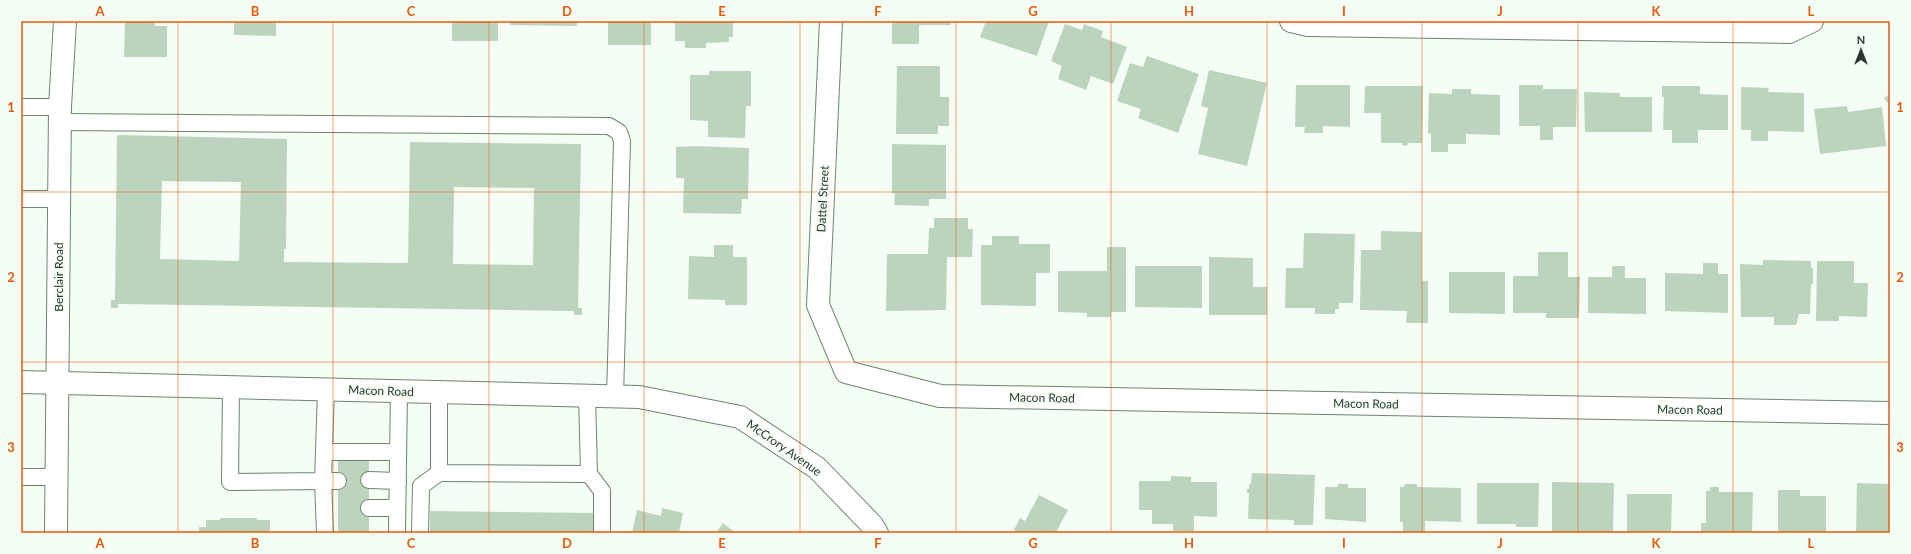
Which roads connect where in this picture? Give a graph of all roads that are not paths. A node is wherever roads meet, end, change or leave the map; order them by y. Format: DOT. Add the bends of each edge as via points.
graph roads {
  1 [pos="65,21"];
  2 [pos="831,21"];
  3 [pos="1291,21"];
  4 [pos="1812,21"];
  5 [pos="21,107"];
  6 [pos="60,115"];
  7 [pos="21,199"];
  8 [pos="59,199"];
  9 [pos="846,372"];
  10 [pos="21,382"];
  11 [pos="58,382"];
  12 [pos="231,387"];
  13 [pos="326,389"];
  14 [pos="399,391"];
  15 [pos="439,392"];
  16 [pos="587,396"];
  17 [pos="615,397"];
  18 [pos="1890,413"];
  19 [pos="740,417"];
  20 [pos="324,452"];
  21 [pos="398,452"];
  22 [pos="439,473"];
  23 [pos="589,474"];
  24 [pos="21,477"];
  25 [pos="57,477"];
  26 [pos="369,480"];
  27 [pos="331,481"];
  28 [pos="398,481"];
  29 [pos="369,508"];
  30 [pos="397,508"];
  31 [pos="56,533"];
  32 [pos="325,533"];
  33 [pos="397,533"];
  34 [pos="420,533"];
  35 [pos="602,533"];
  36 [pos="877,533"];
  1 -- 6 [label="street, Berclair Road"];
  2 -- 9 [label="street, Dattel Street" via="818,305"];
  3 -- 4 [label="street" via="1308,25 1789,32"];
  5 -- 6 [label="lane"];
  6 -- 8 [label="street, Berclair Road"];
  6 -- 17 [label="lane" via="609,126 619,132 622,141"];
  7 -- 8 [label="lane"];
  8 -- 11 [label="street, Berclair Road"];
  9 -- 18 [label="street, Macon Road" via="940,396"];
  10 -- 11 [label="street, Macon Road"];
  11 -- 12 [label="street, Macon Road"];
  11 -- 25 [label="street, Berclair Road"];
  12 -- 13 [label="street, Macon Road"];
  12 -- 27 [label="lane" via="230,482"];
  13 -- 14 [label="street, Macon Road"];
  13 -- 20 [label="lane"];
  14 -- 15 [label="street, Macon Road"];
  14 -- 21 [label="lane"];
  15 -- 16 [label="street, Macon Road"];
  15 -- 22 [label="lane"];
  16 -- 17 [label="street, Macon Road"];
  16 -- 23 [label="lane"];
  17 -- 19 [label="street, Macon Road" via="638,397"];
  19 -- 36 [label="street, McCrory Avenue" via="817,468"];
  20 -- 21 [label="lane"];
  20 -- 27 [label="lane"];
  21 -- 28 [label="lane"];
  22 -- 23 [label="lane"];
  22 -- 34 [label="lane" via="421,486"];
  23 -- 35 [label="lane" via="602,491"];
  24 -- 25 [label="lane"];
  25 -- 31 [label="street, Berclair Road"];
  26 -- 28 [label="lane"];
  27 -- 32 [label="lane" via="331,508"];
  28 -- 30 [label="lane"];
  29 -- 30 [label="lane"];
  30 -- 33 [label="lane"];
}
